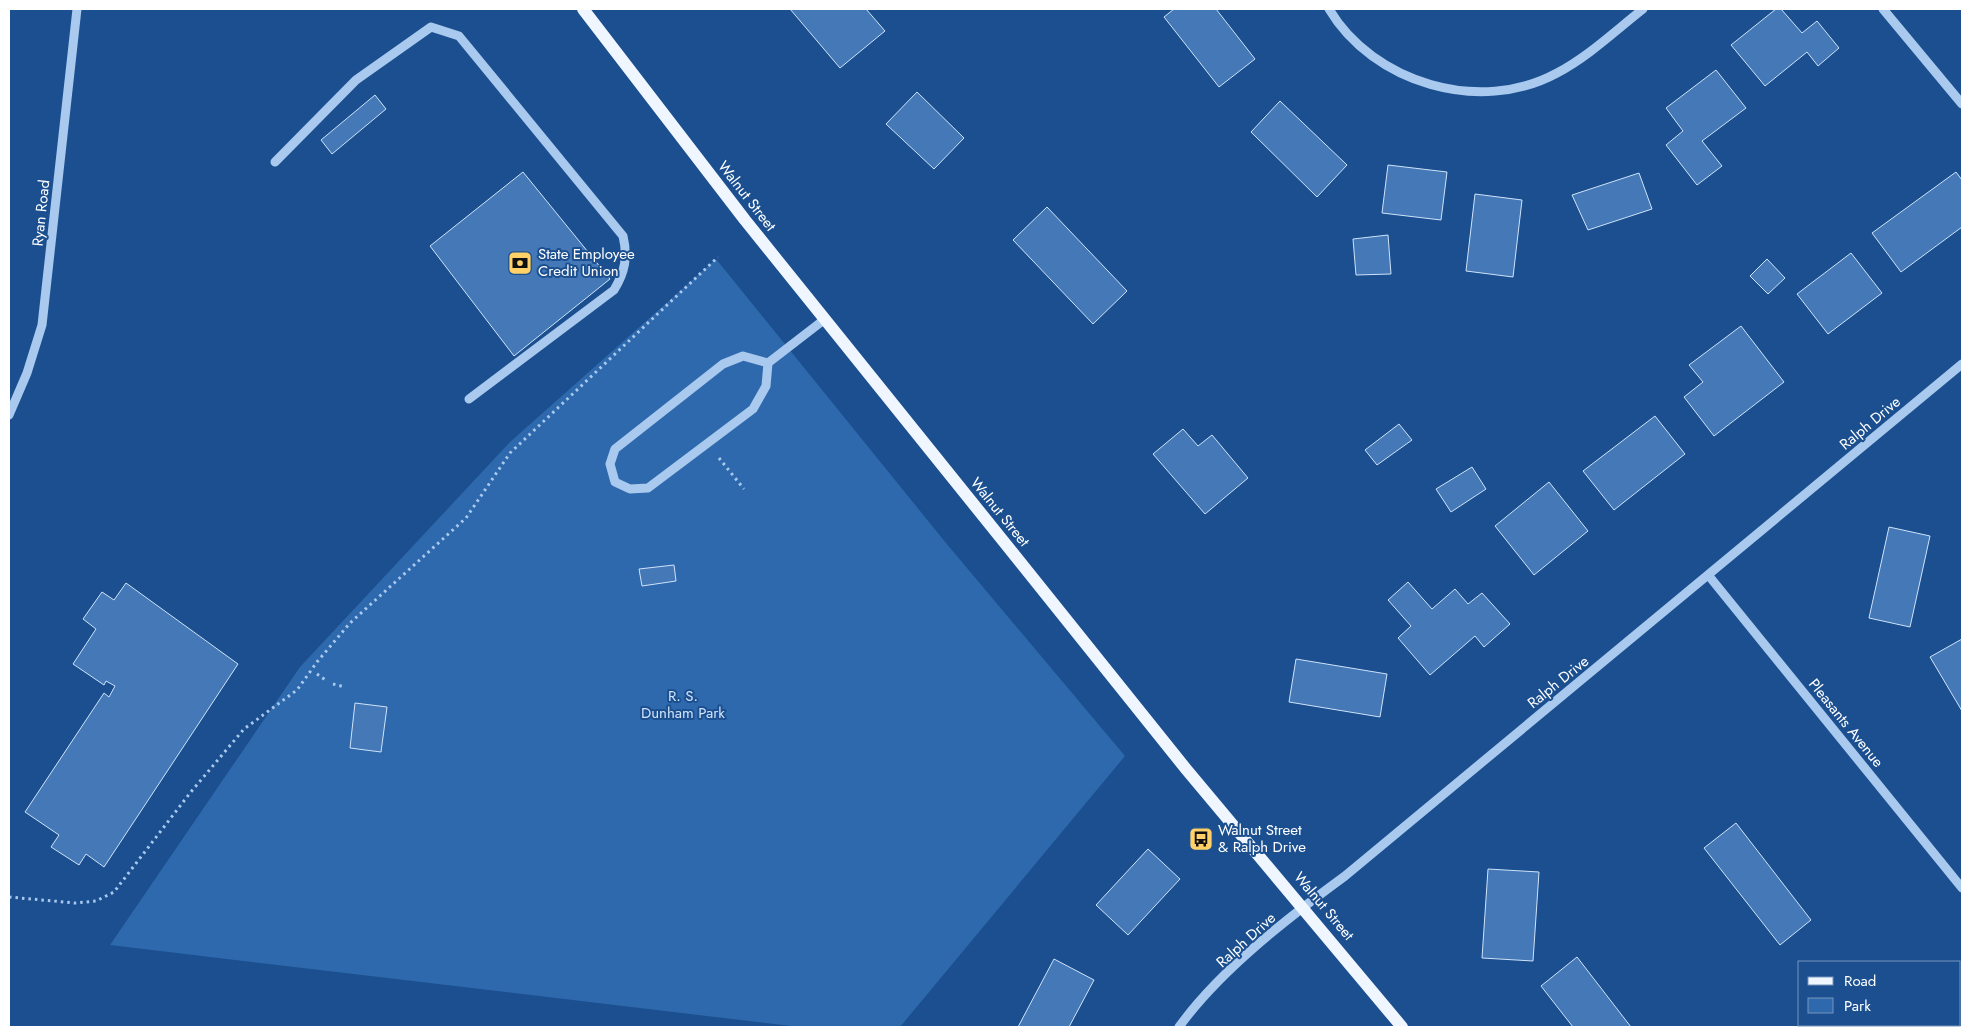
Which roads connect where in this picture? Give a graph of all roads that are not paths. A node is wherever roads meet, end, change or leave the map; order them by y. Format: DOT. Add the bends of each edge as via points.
graph roads {
  1 [pos="77,9"];
  2 [pos="583,9"];
  3 [pos="1329,9"];
  4 [pos="1643,9"];
  5 [pos="1883,9"];
  6 [pos="1962,104"];
  7 [pos="275,162"];
  8 [pos="825,319"];
  9 [pos="768,363"];
  10 [pos="1962,364"];
  11 [pos="470,399"];
  12 [pos="9,415"];
  13 [pos="1709,576"];
  14 [pos="1962,888"];
  15 [pos="1303,906"];
  16 [pos="1179,1027"];
  17 [pos="1402,1027"];
  1 -- 12 [label="street, Ryan Road" via="42,325"];
  2 -- 8 [label="main road, Walnut Street"];
  3 -- 4 [label="street" via="1340,27 1365,51 1391,69 1438,87 1495,91 1528,85 1556,73 1590,52"];
  5 -- 6 [label="street"];
  7 -- 11 [label="street" via="356,80 432,27 459,36 507,93 623,236 626,263 614,290"];
  8 -- 9 [label="street"];
  8 -- 15 [label="main road, Walnut Street" via="1180,761"];
  9 -- 9 [label="street" via="766,386 753,409 648,488 630,489 615,482 610,464 615,450 723,364 743,356"];
  10 -- 13 [label="street, Ralph Drive"];
  13 -- 14 [label="street, Pleasants Avenue"];
  13 -- 15 [label="street, Ralph Drive" via="1345,876"];
  15 -- 16 [label="street, Ralph Drive" via="1231,969"];
  15 -- 17 [label="main road, Walnut Street"];
}
